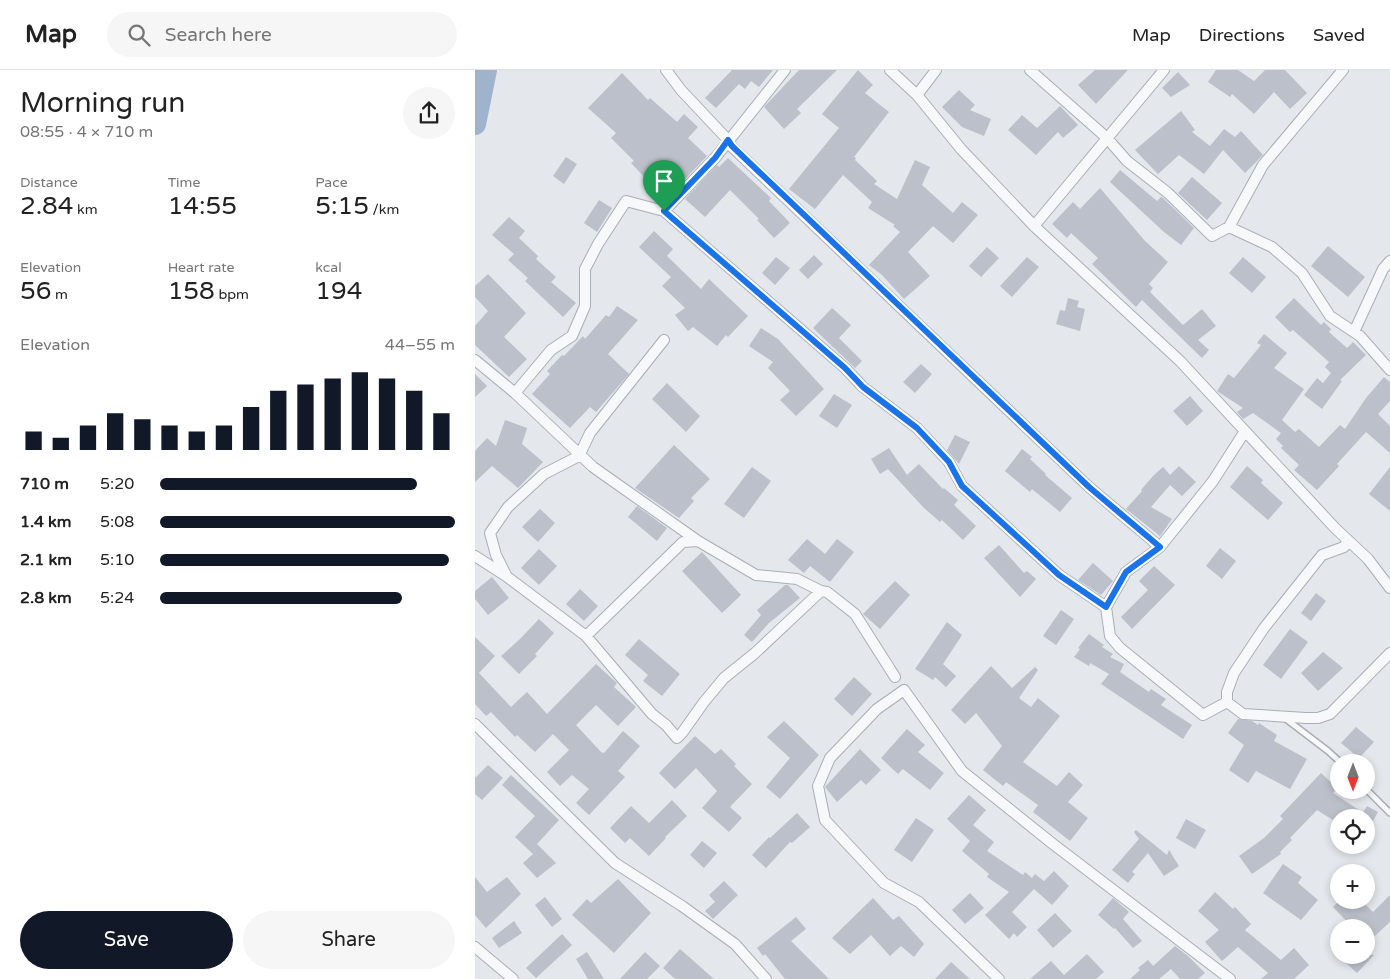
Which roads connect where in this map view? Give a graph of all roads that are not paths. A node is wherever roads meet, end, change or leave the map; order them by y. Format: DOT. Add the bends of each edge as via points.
graph roads {
  1 [pos="666,70"];
  2 [pos="785,70"];
  3 [pos="890,70"];
  4 [pos="936,70"];
  5 [pos="1030,70"];
  6 [pos="1164,70"];
  7 [pos="1343,70"];
  8 [pos="917,95"];
  9 [pos="1107,138"];
  10 [pos="728,140"];
  11 [pos="664,211"];
  12 [pos="1034,226"];
  13 [pos="1229,228"];
  14 [pos="1390,261"];
  15 [pos="1353,332"];
  16 [pos="664,340"];
  17 [pos="475,360"];
  18 [pos="1390,370"];
  19 [pos="515,393"];
  20 [pos="1245,431"];
  21 [pos="579,456"];
  22 [pos="1348,540"];
  23 [pos="698,541"];
  24 [pos="1160,547"];
  25 [pos="475,557"];
  26 [pos="506,576"];
  27 [pos="1390,588"];
  28 [pos="821,591"];
  29 [pos="1106,607"];
  30 [pos="586,636"];
  31 [pos="1390,653"];
  32 [pos="895,677"];
  33 [pos="1227,702"];
  34 [pos="1283,717"];
  35 [pos="475,724"];
  36 [pos="479,732"];
  37 [pos="1331,754"];
  38 [pos="1375,798"];
  39 [pos="1390,813"];
  40 [pos="475,947"];
  41 [pos="513,979"];
  42 [pos="766,979"];
  43 [pos="999,979"];
  44 [pos="1230,979"];
  1 -- 10 [label="street"];
  2 -- 10 [label="street"];
  3 -- 8 [label="street"];
  4 -- 8 [label="street"];
  5 -- 9 [label="street"];
  6 -- 9 [label="street"];
  7 -- 13 [label="street" via="1263,165"];
  8 -- 12 [label="street" via="961,149"];
  9 -- 12 [label="street"];
  9 -- 13 [label="street" via="1127,161 1168,193 1212,236"];
  10 -- 11 [label="street"];
  10 -- 24 [label="street" via="1089,487"];
  11 -- 19 [label="street" via="626,201 585,270 585,306 572,336 551,350"];
  11 -- 29 [label="street" via="863,387 917,428 949,462 962,486 1059,575"];
  12 -- 20 [label="street" via="1180,361"];
  13 -- 15 [label="street" via="1272,247 1302,273 1330,316"];
  14 -- 15 [label="street"];
  15 -- 18 [label="street"];
  16 -- 21 [label="street" via="590,433"];
  17 -- 19 [label="street"];
  19 -- 21 [label="street"];
  20 -- 22 [label="street"];
  20 -- 24 [label="street" via="1213,480"];
  21 -- 23 [label="street"];
  21 -- 26 [label="street" via="544,474 498,519 491,533 496,555"];
  22 -- 27 [label="street" via="1368,559"];
  22 -- 33 [label="street" via="1344,547 1322,555 1264,628 1233,673"];
  23 -- 28 [label="street" via="756,575 797,579"];
  23 -- 30 [label="street" via="683,542"];
  24 -- 29 [label="street" via="1126,572"];
  25 -- 26 [label="street"];
  26 -- 30 [label="street"];
  28 -- 30 [label="street" via="725,678 677,738 652,714"];
  28 -- 32 [label="street" via="827,592 855,614"];
  29 -- 33 [label="street" via="1110,636 1170,690 1203,715"];
  31 -- 34 [label="street" via="1331,714 1318,718"];
  33 -- 34 [label="street" via="1243,714"];
  34 -- 37 [label="lane"];
  35 -- 36 [label="street"];
  36 -- 42 [label="street" via="615,863 735,944"];
  38 -- 39 [label="lane"];
  40 -- 41 [label="street"];
  43 -- 44 [label="street" via="919,902 884,883 825,820 817,786 831,758 877,709 904,690 962,771"];
}
